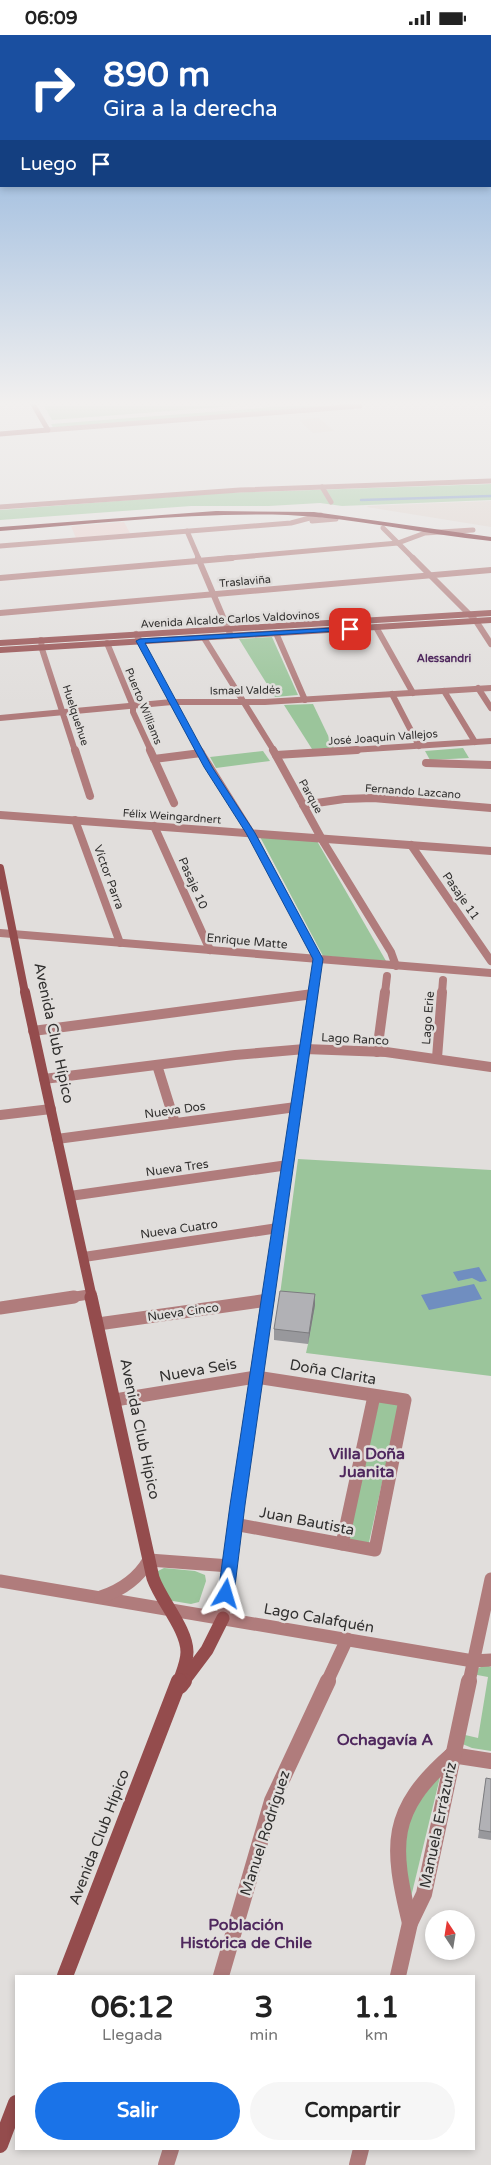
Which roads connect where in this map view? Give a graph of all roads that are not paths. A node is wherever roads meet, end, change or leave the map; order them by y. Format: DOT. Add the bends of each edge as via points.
graph roads {
  1 [pos="22,505"];
  2 [pos="0,507"];
  3 [pos="320,515"];
  4 [pos="336,519"];
  5 [pos="0,522"];
  6 [pos="291,523"];
  7 [pos="383,527"];
  8 [pos="0,529"];
  9 [pos="474,530"];
  10 [pos="187,531"];
  11 [pos="491,531"];
  12 [pos="431,532"];
  13 [pos="491,539"];
  14 [pos="398,543"];
  15 [pos="0,546"];
  16 [pos="200,561"];
  17 [pos="491,570"];
  18 [pos="432,575"];
  19 [pos="0,578"];
  20 [pos="214,594"];
  21 [pos="0,613"];
  22 [pos="491,613"];
  23 [pos="471,614"];
  24 [pos="390,619"];
  25 [pos="491,620"];
  26 [pos="476,621"];
  27 [pos="395,626"];
  28 [pos="315,627"];
  29 [pos="376,627"];
  30 [pos="230,632"];
  31 [pos="276,633"];
  32 [pos="136,634"];
  33 [pos="204,638"];
  34 [pos="140,641"];
  35 [pos="0,643"];
  36 [pos="107,643"];
  37 [pos="41,644"];
  38 [pos="491,644"];
  39 [pos="0,650"];
  40 [pos="491,688"];
  41 [pos="478,689"];
  42 [pos="444,691"];
  43 [pos="412,693"];
  44 [pos="392,694"];
  45 [pos="305,700"];
  46 [pos="172,702"];
  47 [pos="243,703"];
  48 [pos="133,706"];
  49 [pos="491,708"];
  50 [pos="64,712"];
  51 [pos="0,718"];
  52 [pos="491,741"];
  53 [pos="475,742"];
  54 [pos="419,746"];
  55 [pos="201,753"];
  56 [pos="276,755"];
  57 [pos="154,759"];
  58 [pos="426,763"];
  59 [pos="491,765"];
  60 [pos="90,796"];
  61 [pos="174,803"];
  62 [pos="303,805"];
  63 [pos="491,808"];
  64 [pos="0,815"];
  65 [pos="75,820"];
  66 [pos="154,826"];
  67 [pos="251,833"];
  68 [pos="322,838"];
  69 [pos="411,845"];
  70 [pos="491,851"];
  71 [pos="0,868"];
  72 [pos="0,933"];
  73 [pos="15,934"];
  74 [pos="120,943"];
  75 [pos="210,950"];
  76 [pos="318,959"];
  77 [pos="491,961"];
  78 [pos="396,966"];
  79 [pos="491,973"];
  80 [pos="387,976"];
  81 [pos="443,979"];
  82 [pos="313,994"];
  83 [pos="34,1031"];
  84 [pos="305,1049"];
  85 [pos="378,1052"];
  86 [pos="437,1058"];
  87 [pos="157,1065"];
  88 [pos="491,1067"];
  89 [pos="44,1079"];
  90 [pos="296,1107"];
  91 [pos="51,1109"];
  92 [pos="0,1115"];
  93 [pos="175,1123"];
  94 [pos="57,1139"];
  95 [pos="288,1165"];
  96 [pos="70,1196"];
  97 [pos="278,1228"];
  98 [pos="84,1257"];
  99 [pos="92,1294"];
  100 [pos="268,1299"];
  101 [pos="0,1308"];
  102 [pos="98,1324"];
  103 [pos="256,1377"];
  104 [pos="374,1396"];
  105 [pos="115,1400"];
  106 [pos="234,1523"];
  107 [pos="342,1544"];
  108 [pos="375,1550"];
  109 [pos="149,1560"];
  110 [pos="230,1566"];
  111 [pos="491,1579"];
  112 [pos="0,1581"];
  113 [pos="100,1597"];
  114 [pos="166,1609"];
  115 [pos="223,1618"];
  116 [pos="347,1639"];
  117 [pos="491,1660"];
  118 [pos="473,1661"];
  119 [pos="176,1690"];
  120 [pos="452,1755"];
  121 [pos="491,1761"];
  122 [pos="410,1923"];
  123 [pos="65,1975"];
  124 [pos="221,1975"];
  125 [pos="398,1975"];
  126 [pos="15,2106"];
  127 [pos="0,2145"];
  128 [pos="171,2150"];
  129 [pos="361,2150"];
  130 [pos="166,2165"];
  131 [pos="357,2165"];
  1 -- 2 [label="street"];
  3 -- 6 [label="street"];
  3 -- 8 [label="highway" via="207,513"];
  3 -- 12 [label="highway" via="376,521"];
  4 -- 6 [label="street"];
  5 -- 9 [label="highway" via="259,507 333,511"];
  6 -- 10 [label="street"];
  7 -- 14 [label="street"];
  9 -- 11 [label="highway"];
  9 -- 12 [label="street"];
  10 -- 15 [label="street"];
  10 -- 16 [label="street"];
  12 -- 13 [label="highway"];
  12 -- 14 [label="street" via="409,536"];
  14 -- 16 [label="street"];
  14 -- 18 [label="street"];
  16 -- 19 [label="street"];
  16 -- 20 [label="street"];
  17 -- 18 [label="street, Traslaviña"];
  18 -- 20 [label="street, Traslaviña"];
  18 -- 23 [label="street"];
  20 -- 21 [label="street, Traslaviña"];
  20 -- 30 [label="street"];
  22 -- 23 [label="main road, Avenida Alcalde Carlos Valdovinos"];
  23 -- 24 [label="main road, Avenida Alcalde Carlos Valdovinos"];
  23 -- 26 [label="street"];
  24 -- 27 [label="main road"];
  24 -- 28 [label="main road, Avenida Alcalde Carlos Valdovinos"];
  25 -- 26 [label="main road, Avenida Alcalde Carlos Valdovinos"];
  26 -- 27 [label="main road, Avenida Alcalde Carlos Valdovinos"];
  26 -- 38 [label="street"];
  27 -- 29 [label="main road, Avenida Alcalde Carlos Valdovinos"];
  28 -- 29 [label="main road, Avenida Alcalde Carlos Valdovinos"];
  28 -- 30 [label="main road, Avenida Alcalde Carlos Valdovinos"];
  28 -- 31 [label="main road, Avenida Alcalde Carlos Valdovinos"];
  29 -- 43 [label="street"];
  30 -- 31 [label="main road, Avenida Alcalde Carlos Valdovinos"];
  30 -- 32 [label="main road, Avenida Alcalde Carlos Valdovinos"];
  30 -- 33 [label="main road, Avenida Alcalde Carlos Valdovinos"];
  31 -- 45 [label="street"];
  32 -- 34 [label="street"];
  32 -- 37 [label="main road, Avenida Alcalde Carlos Valdovinos"];
  33 -- 34 [label="main road, Avenida Alcalde Carlos Valdovinos"];
  33 -- 47 [label="street, Parque"];
  34 -- 36 [label="main road, Avenida Alcalde Carlos Valdovinos"];
  34 -- 46 [label="street"];
  35 -- 37 [label="main road, Avenida Alcalde Carlos Valdovinos"];
  36 -- 37 [label="main road, Avenida Alcalde Carlos Valdovinos"];
  36 -- 48 [label="street, Puerto Williams"];
  37 -- 39 [label="main road, Avenida Alcalde Carlos Valdovinos"];
  37 -- 50 [label="street, Huelquehue"];
  40 -- 41 [label="street, Ismael Valdés"];
  41 -- 42 [label="street, Ismael Valdés"];
  41 -- 49 [label="street"];
  42 -- 43 [label="street, Ismael Valdés"];
  42 -- 53 [label="street"];
  43 -- 44 [label="street, Ismael Valdés"];
  44 -- 45 [label="street, Ismael Valdés"];
  44 -- 54 [label="street"];
  45 -- 47 [label="street, Ismael Valdés"];
  46 -- 47 [label="street, Ismael Valdés"];
  46 -- 48 [label="street, Ismael Valdés"];
  46 -- 55 [label="street"];
  47 -- 56 [label="street, Parque"];
  48 -- 50 [label="street, Ismael Valdés"];
  48 -- 57 [label="street, Puerto Williams" via="132,712"];
  50 -- 51 [label="street, Ismael Valdés"];
  50 -- 60 [label="street, Huelquehue"];
  52 -- 53 [label="street, José Joaquín Vallejos"];
  53 -- 54 [label="street, José Joaquín Vallejos"];
  54 -- 56 [label="street, José Joaquín Vallejos"];
  55 -- 57 [label="street"];
  55 -- 67 [label="street"];
  56 -- 62 [label="street, Parque"];
  57 -- 61 [label="street, Puerto Williams"];
  58 -- 59 [label="street"];
  62 -- 63 [label="street, Fernando Lazcano" via="372,798"];
  62 -- 68 [label="street, Parque"];
  64 -- 65 [label="street, Félix Weingardnert"];
  65 -- 66 [label="street, Félix Weingardnert"];
  65 -- 74 [label="street, Víctor Parra"];
  66 -- 67 [label="street, Félix Weingardnert"];
  66 -- 75 [label="street, Pasaje 10"];
  67 -- 68 [label="street, Félix Weingardnert"];
  67 -- 76 [label="street"];
  68 -- 69 [label="street, Félix Weingardnert"];
  68 -- 78 [label="street, Parque" via="391,952"];
  69 -- 70 [label="street, Félix Weingardnert"];
  69 -- 77 [label="street, Pasaje 11"];
  71 -- 73 [label="main road, Avenida Club Hípico"];
  72 -- 73 [label="street, Enrique Matte"];
  73 -- 74 [label="street, Enrique Matte"];
  73 -- 83 [label="main road, Avenida Club Hípico"];
  74 -- 75 [label="street, Enrique Matte"];
  75 -- 76 [label="street, Enrique Matte"];
  76 -- 78 [label="street, Enrique Matte"];
  76 -- 82 [label="street"];
  78 -- 79 [label="street, Enrique Matte"];
  80 -- 85 [label="street"];
  81 -- 86 [label="street, Lago Erie"];
  82 -- 83 [label="street"];
  82 -- 84 [label="street"];
  83 -- 89 [label="main road, Avenida Club Hípico"];
  84 -- 85 [label="street, Lago Ranco"];
  84 -- 87 [label="street, Lago Ranco"];
  84 -- 90 [label="street"];
  85 -- 86 [label="street, Lago Ranco"];
  86 -- 88 [label="street, Lago Ranco"];
  87 -- 89 [label="street, Lago Ranco"];
  87 -- 93 [label="street"];
  89 -- 91 [label="main road, Avenida Club Hípico"];
  90 -- 93 [label="street, Nueva Dos"];
  90 -- 95 [label="street"];
  91 -- 92 [label="street"];
  91 -- 94 [label="main road, Avenida Club Hípico"];
  93 -- 94 [label="street, Nueva Dos"];
  94 -- 96 [label="main road, Avenida Club Hípico"];
  95 -- 96 [label="street, Nueva Tres"];
  95 -- 97 [label="street"];
  96 -- 98 [label="main road, Avenida Club Hípico"];
  97 -- 98 [label="street, Nueva Cuatro"];
  97 -- 100 [label="street"];
  98 -- 99 [label="main road, Avenida Club Hípico"];
  99 -- 101 [label="street"];
  99 -- 102 [label="main road, Avenida Club Hípico"];
  100 -- 102 [label="street, Nueva Cinco"];
  100 -- 103 [label="street"];
  102 -- 105 [label="main road, Avenida Club Hípico"];
  103 -- 104 [label="street, Doña Clarita"];
  103 -- 105 [label="street, Nueva Seis"];
  103 -- 106 [label="street"];
  104 -- 107 [label="street"];
  104 -- 108 [label="street, Doña Clarita" via="404,1400"];
  105 -- 109 [label="main road, Avenida Club Hípico"];
  106 -- 107 [label="street, Juan Bautista"];
  106 -- 110 [label="street"];
  107 -- 108 [label="street, Juan Bautista"];
  109 -- 110 [label="street"];
  109 -- 113 [label="street" via="127,1586"];
  109 -- 114 [label="main road, Avenida Club Hípico" via="157,1591"];
  110 -- 115 [label="street"];
  111 -- 118 [label="street, Manuela Errázuriz"];
  112 -- 113 [label="street, Lago Calafquén"];
  113 -- 114 [label="street, Lago Calafquén"];
  114 -- 115 [label="street, Lago Calafquén"];
  114 -- 119 [label="main road, Avenida Club Hípico" via="186,1646 184,1668"];
  115 -- 116 [label="street, Lago Calafquén"];
  115 -- 119 [label="main road" via="208,1650"];
  116 -- 118 [label="street, Lago Calafquén"];
  116 -- 124 [label="street, Manuel Rodríguez" via="272,1801"];
  117 -- 118 [label="street, Lago Calafquén"];
  118 -- 120 [label="street, Manuela Errázuriz"];
  119 -- 123 [label="main road, Avenida Club Hípico"];
  120 -- 121 [label="street"];
  120 -- 122 [label="street, Manuela Errázuriz" via="424,1894"];
  120 -- 122 [label="street, Manuela Errázuriz" via="424,1779 401,1818 398,1861"];
  122 -- 125 [label="street, Manuela Errázuriz"];
  126 -- 127 [label="main road"];
  128 -- 130 [label="street"];
  129 -- 131 [label="street"];
}
